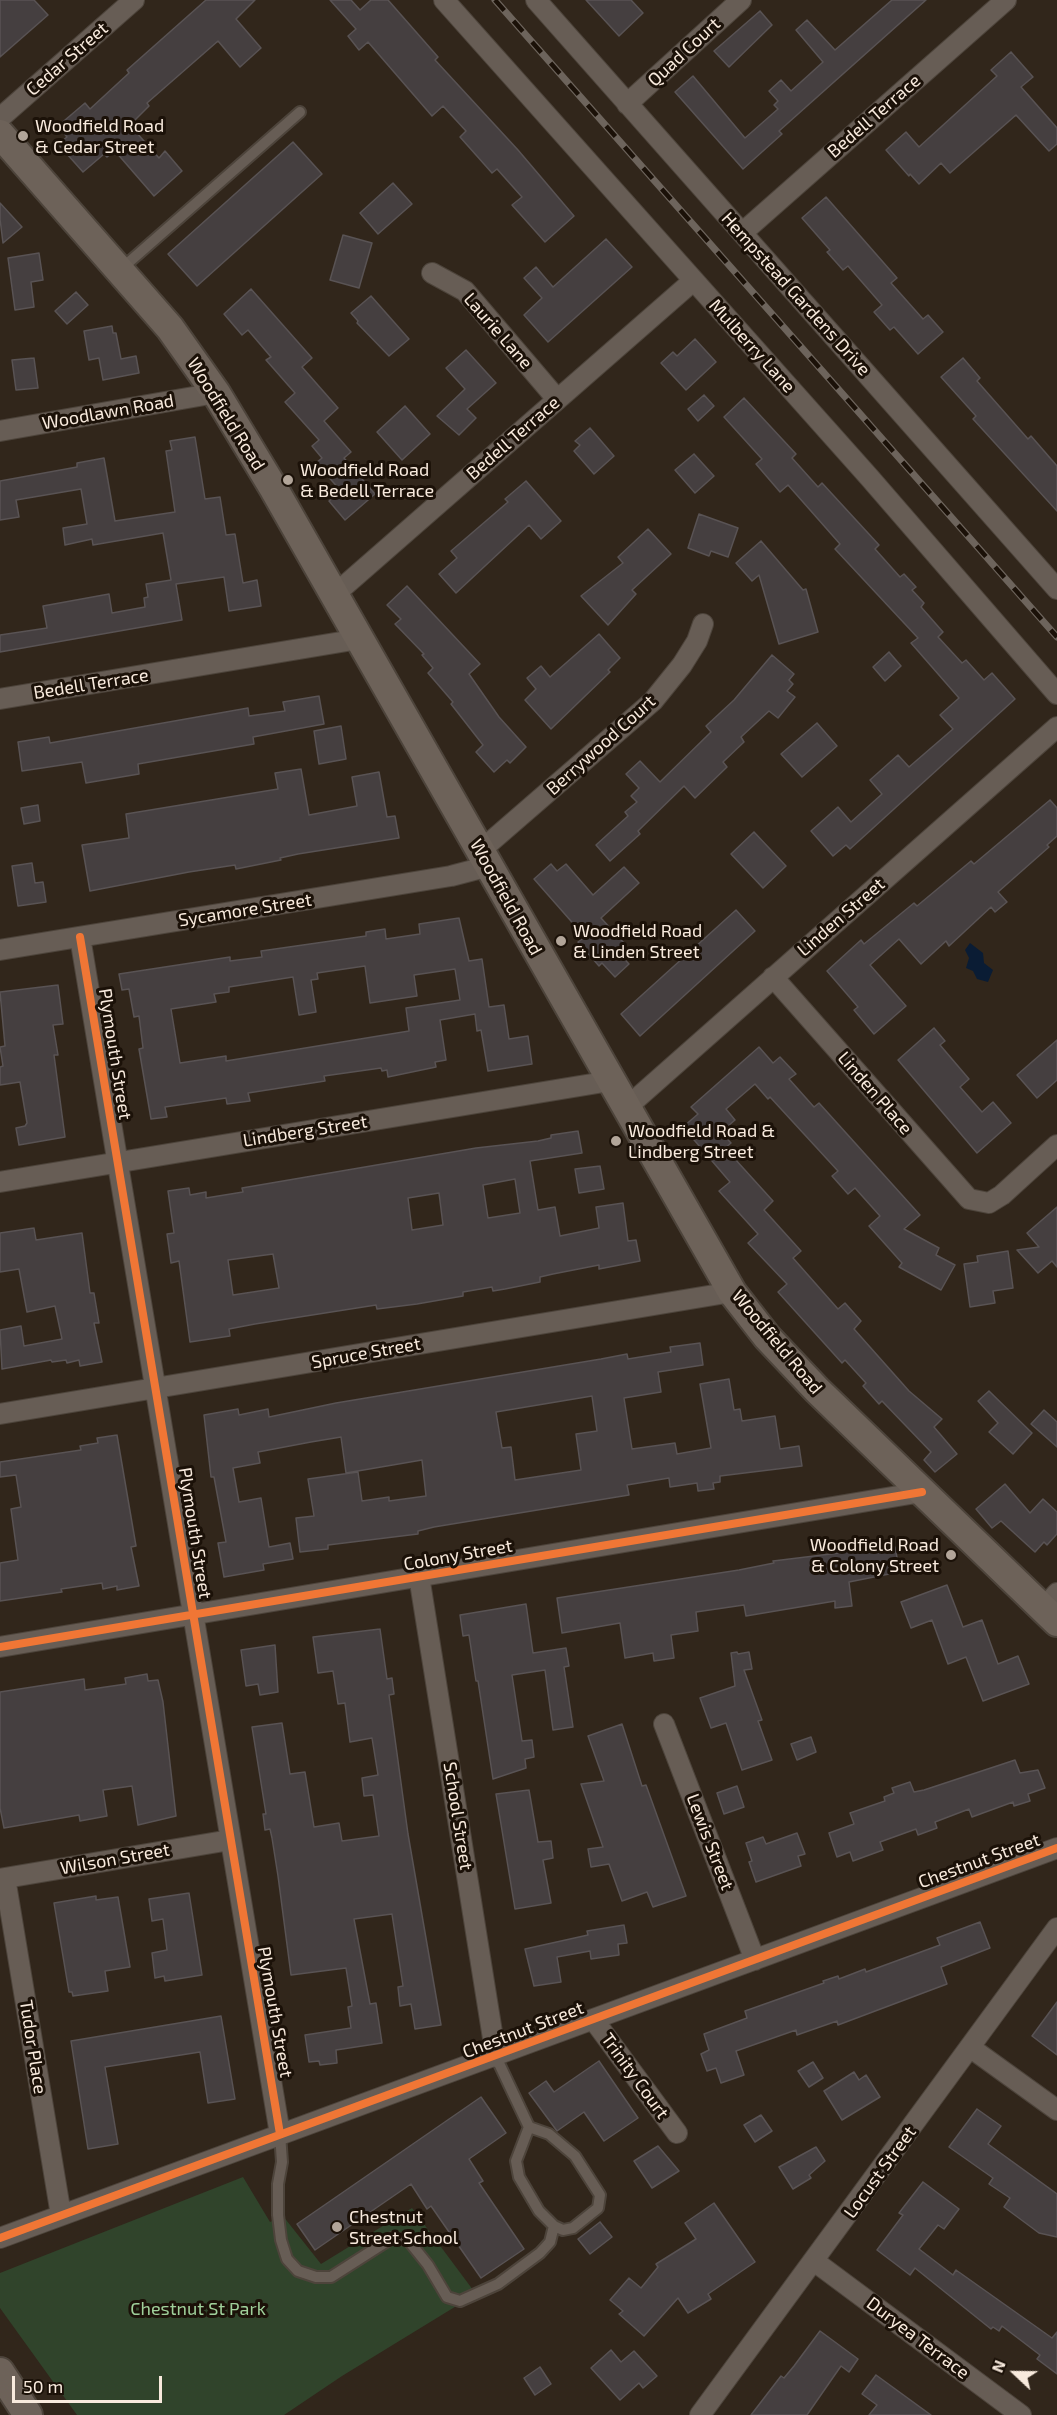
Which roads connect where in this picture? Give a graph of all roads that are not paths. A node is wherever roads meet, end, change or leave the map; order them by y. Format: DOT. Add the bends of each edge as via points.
graph roads {
  1 [pos="134,0"];
  2 [pos="444,0"];
  3 [pos="536,0"];
  4 [pos="741,0"];
  5 [pos="1006,0"];
  6 [pos="627,104"];
  7 [pos="300,112"];
  8 [pos="0,118"];
  9 [pos="0,134"];
  10 [pos="742,233"];
  11 [pos="120,270"];
  12 [pos="432,273"];
  13 [pos="693,281"];
  14 [pos="216,393"];
  15 [pos="557,399"];
  16 [pos="0,431"];
  17 [pos="1057,589"];
  18 [pos="334,595"];
  19 [pos="703,624"];
  20 [pos="359,639"];
  21 [pos="1057,694"];
  22 [pos="0,699"];
  23 [pos="1057,727"];
  24 [pos="485,859"];
  25 [pos="80,937"];
  26 [pos="0,950"];
  27 [pos="773,977"];
  28 [pos="610,1081"];
  29 [pos="626,1108"];
  30 [pos="1057,1145"];
  31 [pos="118,1162"];
  32 [pos="0,1182"];
  33 [pos="732,1292"];
  34 [pos="156,1388"];
  35 [pos="0,1414"];
  36 [pos="922,1492"];
  37 [pos="419,1576"];
  38 [pos="1052,1608"];
  39 [pos="194,1614"];
  40 [pos="0,1647"];
  41 [pos="664,1724"];
  42 [pos="230,1840"];
  43 [pos="1057,1848"];
  44 [pos="3,1879"];
  45 [pos="1054,1938"];
  46 [pos="756,1960"];
  47 [pos="593,2019"];
  48 [pos="971,2048"];
  49 [pos="496,2056"];
  50 [pos="1057,2110"];
  51 [pos="530,2127"];
  52 [pos="677,2133"];
  53 [pos="280,2134"];
  54 [pos="61,2215"];
  55 [pos="554,2226"];
  56 [pos="0,2238"];
  57 [pos="814,2261"];
  58 [pos="0,2372"];
  59 [pos="28,2415"];
  60 [pos="700,2415"];
  61 [pos="1021,2415"];
  1 -- 8 [label="street, Cedar Street"];
  2 -- 13 [label="street, Mulberry Lane"];
  3 -- 6 [label="street, Hempstead Gardens Drive"];
  4 -- 6 [label="street, Quad Court"];
  5 -- 10 [label="street, Bedell Terrace"];
  6 -- 10 [label="street, Hempstead Gardens Drive"];
  7 -- 11 [label="lane"];
  9 -- 11 [label="main road, Woodfield Road"];
  10 -- 17 [label="street, Hempstead Gardens Drive"];
  11 -- 14 [label="main road, Woodfield Road" via="170,328"];
  12 -- 15 [label="street, Laurie Lane" via="465,291"];
  13 -- 15 [label="street, Bedell Terrace"];
  13 -- 21 [label="street, Mulberry Lane"];
  14 -- 16 [label="street, Woodlawn Road"];
  14 -- 18 [label="main road, Woodfield Road"];
  15 -- 18 [label="street, Bedell Terrace"];
  18 -- 20 [label="main road, Woodfield Road"];
  19 -- 24 [label="street, Berrywood Court" via="692,649 653,701"];
  20 -- 22 [label="street, Bedell Terrace"];
  20 -- 24 [label="main road, Woodfield Road"];
  23 -- 27 [label="street, Linden Street"];
  24 -- 25 [label="street, Sycamore Street" via="451,876"];
  24 -- 28 [label="main road, Woodfield Road"];
  25 -- 26 [label="street, Sycamore Street"];
  25 -- 31 [label="street, Plymouth Street"];
  27 -- 29 [label="street, Linden Street"];
  27 -- 30 [label="street, Linden Place" via="969,1199 989,1203"];
  28 -- 29 [label="main road, Woodfield Road"];
  28 -- 31 [label="street, Lindberg Street"];
  29 -- 33 [label="main road, Woodfield Road"];
  31 -- 32 [label="street, Lindberg Street"];
  31 -- 34 [label="street, Plymouth Street"];
  33 -- 34 [label="street, Spruce Street"];
  33 -- 36 [label="main road, Woodfield Road" via="817,1390"];
  34 -- 35 [label="street, Spruce Street"];
  34 -- 39 [label="street, Plymouth Street"];
  36 -- 37 [label="street, Colony Street"];
  36 -- 38 [label="main road, Woodfield Road"];
  37 -- 39 [label="street, Colony Street"];
  37 -- 49 [label="street, School Street"];
  39 -- 40 [label="street, Colony Street"];
  39 -- 42 [label="street, Plymouth Street"];
  41 -- 46 [label="street, Lewis Street"];
  42 -- 44 [label="street, Wilson Street"];
  42 -- 53 [label="street, Plymouth Street"];
  43 -- 46 [label="street, Chestnut Street"];
  44 -- 54 [label="street, Tudor Place"];
  45 -- 48 [label="street, Locust Street"];
  46 -- 47 [label="street, Chestnut Street"];
  47 -- 49 [label="street, Chestnut Street"];
  47 -- 52 [label="street, Trinity Court"];
  48 -- 50 [label="street"];
  48 -- 57 [label="street, Locust Street"];
  49 -- 51 [label="lane"];
  49 -- 53 [label="street, Chestnut Street"];
  51 -- 55 [label="lane" via="516,2161 519,2177 539,2211"];
  51 -- 55 [label="lane" via="549,2134 576,2156 600,2195 598,2208 588,2219 573,2228 563,2230"];
  53 -- 54 [label="street, Chestnut Street"];
  53 -- 55 [label="lane" via="278,2215 286,2259 298,2271 331,2277 392,2238 408,2240 447,2297 460,2301 498,2284 550,2242"];
  54 -- 56 [label="street, Chestnut Street"];
  57 -- 60 [label="street, Locust Street"];
  57 -- 61 [label="street, Duryea Terrace"];
  58 -- 59 [label="main road"];
}
